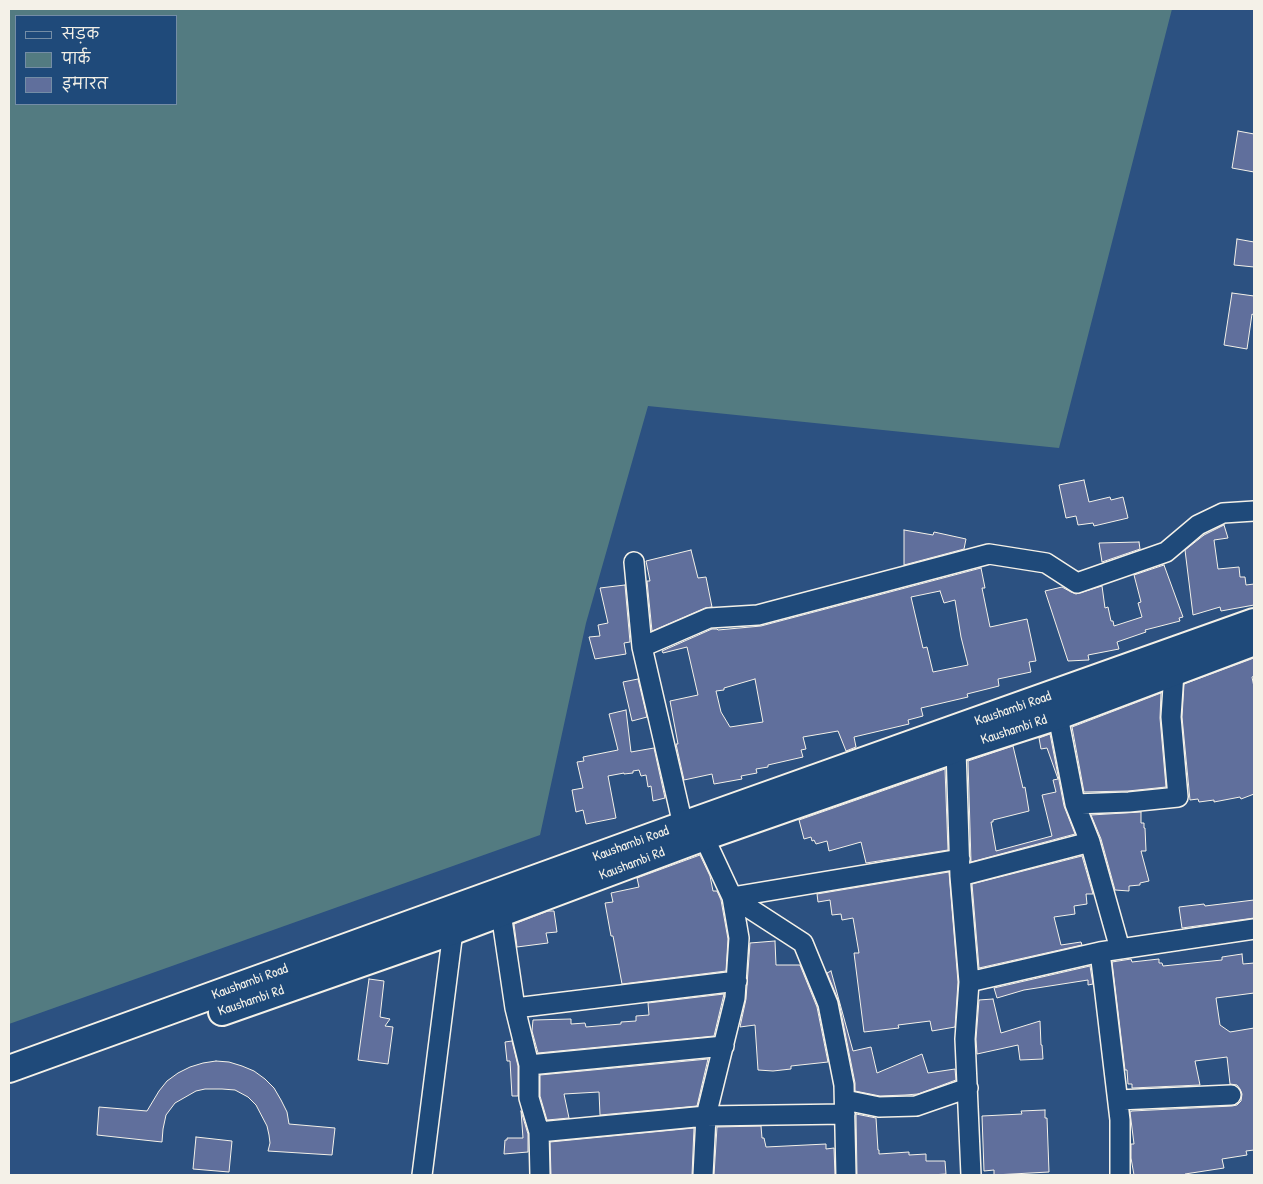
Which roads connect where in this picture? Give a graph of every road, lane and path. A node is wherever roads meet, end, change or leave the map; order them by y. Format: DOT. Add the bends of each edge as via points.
graph roads {
  1 [pos="1254,511"];
  2 [pos="634,562"];
  3 [pos="1254,622"];
  4 [pos="1254,642"];
  5 [pos="642,647"];
  6 [pos="1174,672"];
  7 [pos="1058,716"];
  8 [pos="956,749"];
  9 [pos="1075,804"];
  10 [pos="694,831"];
  11 [pos="1090,842"];
  12 [pos="960,868"];
  13 [pos="732,897"];
  14 [pos="500,913"];
  15 [pos="1254,929"];
  16 [pos="453,931"];
  17 [pos="1120,949"];
  18 [pos="1100,952"];
  19 [pos="737,981"];
  20 [pos="969,982"];
  21 [pos="515,1008"];
  22 [pos="724,1046"];
  23 [pos="529,1065"];
  24 [pos="9,1069"];
  25 [pos="9,1086"];
  26 [pos="968,1088"];
  27 [pos="1231,1095"];
  28 [pos="1118,1100"];
  29 [pos="845,1107"];
  30 [pos="706,1116"];
  31 [pos="539,1132"];
  32 [pos="422,1175"];
  33 [pos="540,1175"];
  34 [pos="703,1175"];
  35 [pos="846,1175"];
  36 [pos="971,1175"];
  37 [pos="1120,1175"];
  1 -- 5 [label="street" via="1224,513 1198,525 1166,552 1077,583 1046,562 989,554 758,615 709,618"];
  2 -- 5 [label="street"];
  3 -- 10 [label="main road, Kaushambi Road"];
  4 -- 6 [label="main road, Kaushambi Rd"];
  5 -- 10 [label="street"];
  6 -- 7 [label="main road, Kaushambi Rd"];
  6 -- 9 [label="street" via="1171,717 1178,797"];
  7 -- 8 [label="main road, Kaushambi Rd"];
  7 -- 9 [label="street"];
  8 -- 10 [label="main road, Kaushambi Rd"];
  8 -- 12 [label="street"];
  9 -- 11 [label="street"];
  10 -- 13 [label="street"];
  10 -- 14 [label="main road, Kaushambi Rd"];
  10 -- 24 [label="main road, Kaushambi Road"];
  11 -- 12 [label="street"];
  11 -- 17 [label="street"];
  12 -- 13 [label="street"];
  12 -- 20 [label="street"];
  13 -- 19 [label="street" via="739,938"];
  13 -- 29 [label="street" via="803,943 828,1004 844,1085"];
  14 -- 16 [label="main road, Kaushambi Rd"];
  14 -- 21 [label="street"];
  15 -- 17 [label="street"];
  16 -- 25 [label="main road, Kaushambi Rd"];
  16 -- 32 [label="street"];
  17 -- 18 [label="street"];
  18 -- 20 [label="street"];
  18 -- 28 [label="street"];
  19 -- 21 [label="street"];
  19 -- 22 [label="street"];
  20 -- 26 [label="street"];
  21 -- 23 [label="street"];
  22 -- 23 [label="street"];
  22 -- 30 [label="street"];
  23 -- 31 [label="street" via="529,1098"];
  26 -- 29 [label="street" via="916,1106"];
  26 -- 36 [label="street"];
  27 -- 28 [label="street"];
  28 -- 37 [label="street"];
  29 -- 30 [label="street"];
  29 -- 35 [label="street"];
  30 -- 31 [label="street"];
  30 -- 34 [label="street"];
  31 -- 33 [label="street"];
}
